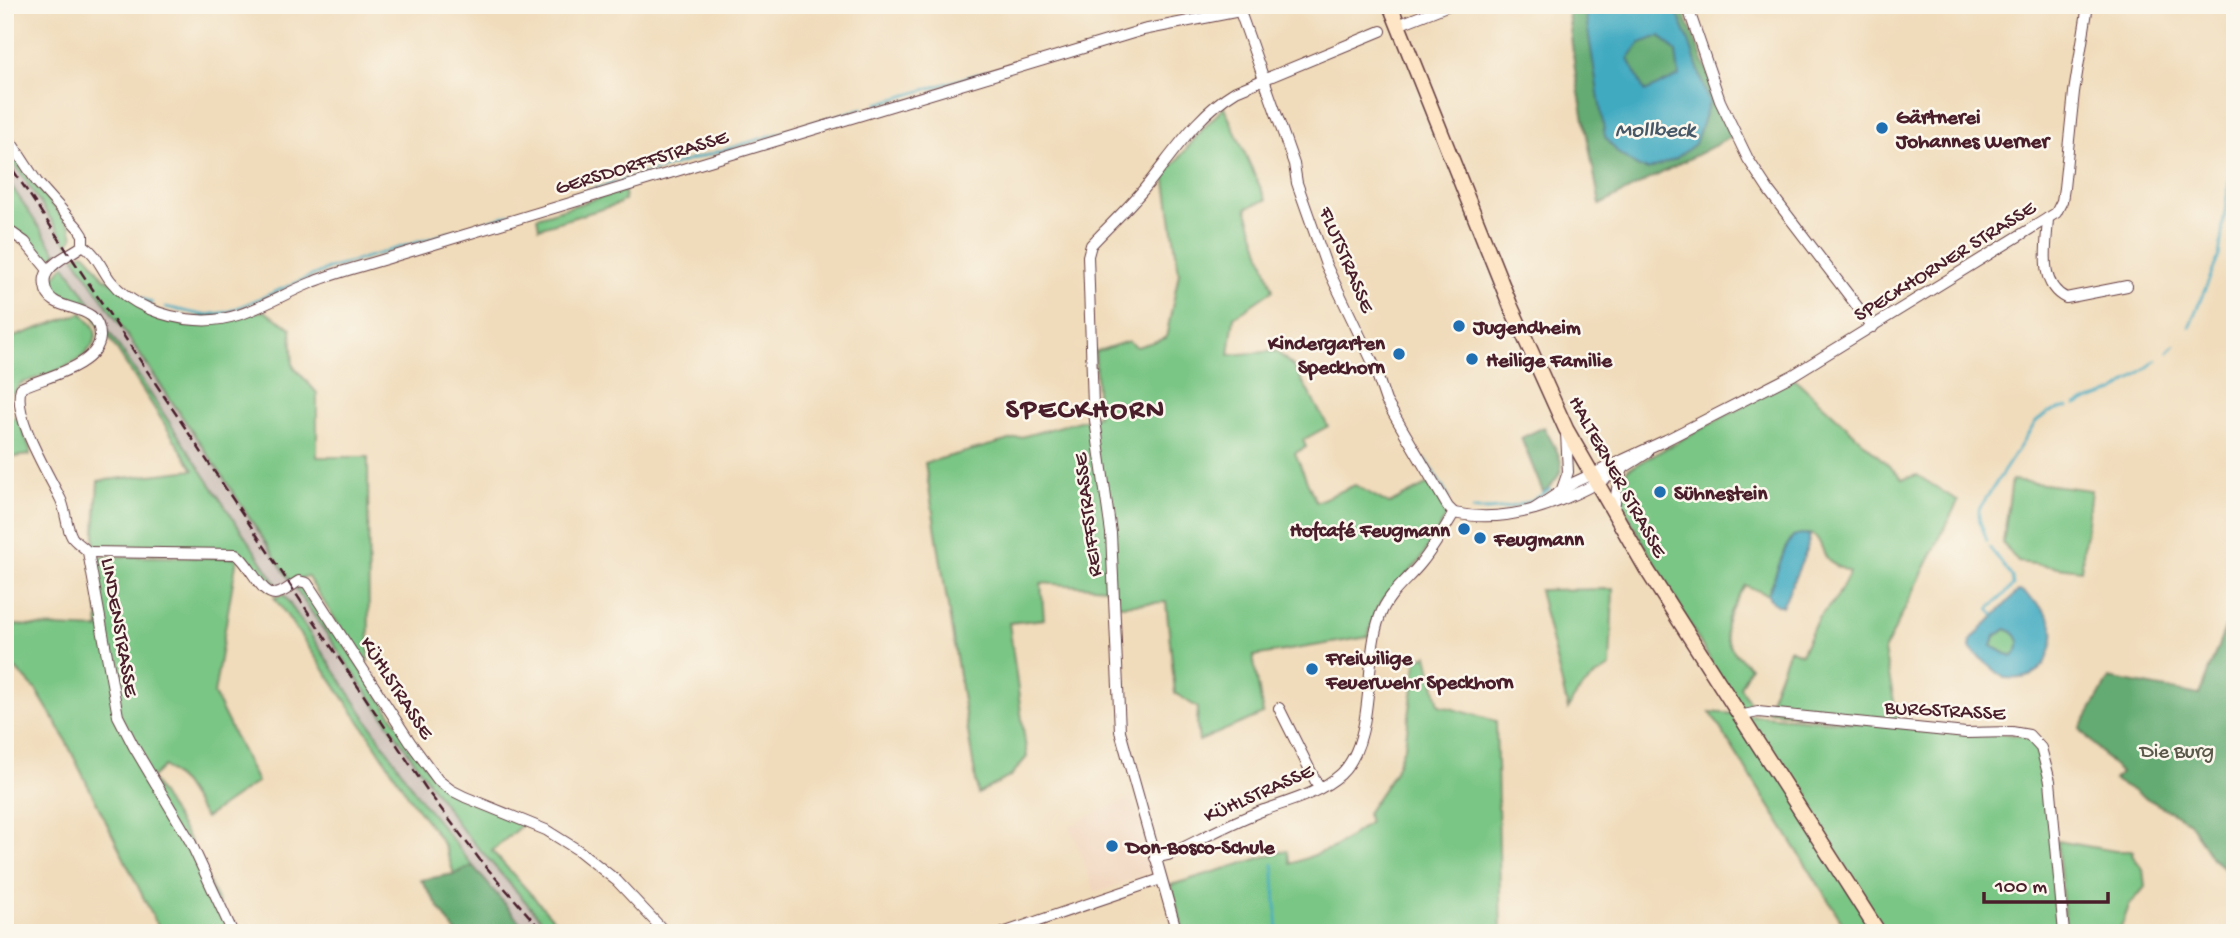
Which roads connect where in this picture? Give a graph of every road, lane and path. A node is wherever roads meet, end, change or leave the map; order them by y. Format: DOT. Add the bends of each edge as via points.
graph roads {
  1 [pos="1390,5"];
  2 [pos="1449,5"];
  3 [pos="1687,5"];
  4 [pos="2088,5"];
  5 [pos="1239,8"];
  6 [pos="1403,23"];
  7 [pos="1381,31"];
  8 [pos="1264,79"];
  9 [pos="5,134"];
  10 [pos="2048,218"];
  11 [pos="5,228"];
  12 [pos="83,245"];
  13 [pos="48,270"];
  14 [pos="2127,286"];
  15 [pos="1873,327"];
  16 [pos="1566,429"];
  17 [pos="1666,440"];
  18 [pos="1623,469"];
  19 [pos="1593,479"];
  20 [pos="1562,489"];
  21 [pos="1534,509"];
  22 [pos="1454,513"];
  23 [pos="1614,514"];
  24 [pos="88,552"];
  25 [pos="1279,709"];
  26 [pos="1739,716"];
  27 [pos="1319,788"];
  28 [pos="1155,858"];
  29 [pos="1161,879"];
  30 [pos="233,933"];
  31 [pos="666,933"];
  32 [pos="1003,933"];
  33 [pos="1177,933"];
  34 [pos="1879,933"];
  35 [pos="2064,933"];
  1 -- 6 [label="main road, HALTERNER STRASSE"];
  2 -- 6 [label="street"];
  3 -- 15 [label="street" via="1720,102 1748,159"];
  4 -- 10 [label="street, SPECKHORNER STRASSE" via="2062,201"];
  5 -- 8 [label="street, FLUTSTRASSE"];
  5 -- 12 [label="street, GERSDORFFSTRASSE" via="1143,30 530,215 315,281 229,318 194,320 144,306 112,283"];
  6 -- 16 [label="main road, HALTERNER STRASSE" via="1511,307"];
  7 -- 8 [label="street, REIFFSTRASSE"];
  8 -- 22 [label="street, FLUTSTRASSE" via="1326,265 1373,363 1378,385"];
  8 -- 28 [label="street, REIFFSTRASSE" via="1220,100 1196,123 1145,188 1091,245 1088,256 1093,406 1111,533 1120,731"];
  9 -- 12 [label="street, GERSDORFFSTRASSE" via="37,182 79,229"];
  10 -- 14 [label="street" via="2047,275 2057,294 2066,298"];
  10 -- 15 [label="street, SPECKHORNER STRASSE"];
  11 -- 13 [label="street" via="25,242"];
  12 -- 13 [label="street"];
  13 -- 24 [label="street, LINDENSTRASSE" via="49,296 57,303 84,310 100,337 89,358 21,388 18,397 72,537"];
  15 -- 17 [label="street, SPECKHORNER STRASSE" via="1793,375"];
  16 -- 19 [label="main road, HALTERNER STRASSE"];
  16 -- 20 [label="street" via="1568,472"];
  17 -- 18 [label="street, SPECKHORNER STRASSE"];
  17 -- 19 [label="street, SPECKHORNER STRASSE"];
  18 -- 19 [label="street, SPECKHORNER STRASSE"];
  18 -- 23 [label="street"];
  19 -- 20 [label="street"];
  19 -- 21 [label="street"];
  19 -- 23 [label="main road, HALTERNER STRASSE"];
  20 -- 21 [label="street"];
  21 -- 22 [label="street" via="1491,516"];
  22 -- 27 [label="street, KÜHLSTRASSE" via="1380,615 1359,744 1342,773"];
  23 -- 26 [label="main road, HALTERNER STRASSE"];
  24 -- 30 [label="street, LINDENSTRASSE" via="118,716 190,841"];
  24 -- 31 [label="street, KÜHLSTRASSE" via="230,553 244,560 270,594 299,581 307,583 395,722 438,780 465,797 558,835 617,881"];
  25 -- 27 [label="street"];
  26 -- 34 [label="main road, HALTERNER STRASSE"];
  26 -- 35 [label="street, BURGSTRASSE" via="1758,712 1938,731 2029,735 2041,748 2051,789"];
  27 -- 28 [label="street, KÜHLSTRASSE"];
  28 -- 29 [label="street, REIFFSTRASSE"];
  29 -- 32 [label="street"];
  29 -- 33 [label="street, REIFFSTRASSE"];
}
